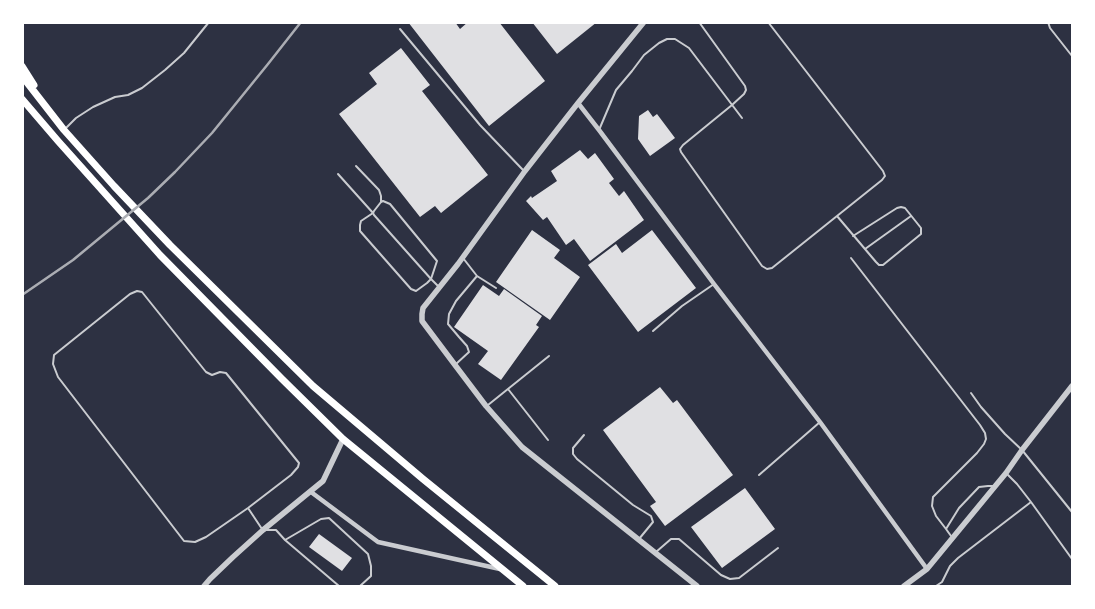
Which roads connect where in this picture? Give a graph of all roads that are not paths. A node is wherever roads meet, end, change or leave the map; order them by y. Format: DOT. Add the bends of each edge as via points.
graph roads {
  1 [pos="209,22"];
  2 [pos="644,22"];
  3 [pos="699,22"];
  4 [pos="768,22"];
  5 [pos="1048,22"];
  6 [pos="400,29"];
  7 [pos="1072,56"];
  8 [pos="22,66"];
  9 [pos="22,76"];
  10 [pos="22,98"];
  11 [pos="578,103"];
  12 [pos="22,105"];
  13 [pos="732,105"];
  14 [pos="742,118"];
  15 [pos="56,119"];
  16 [pos="64,130"];
  17 [pos="599,130"];
  18 [pos="58,141"];
  19 [pos="356,166"];
  20 [pos="525,171"];
  21 [pos="338,174"];
  22 [pos="381,202"];
  23 [pos="373,213"];
  24 [pos="836,216"];
  25 [pos="911,216"];
  26 [pos="853,236"];
  27 [pos="865,249"];
  28 [pos="462,257"];
  29 [pos="851,258"];
  30 [pos="477,276"];
  31 [pos="431,279"];
  32 [pos="714,284"];
  33 [pos="439,287"];
  34 [pos="496,288"];
  35 [pos="653,331"];
  36 [pos="549,356"];
  37 [pos="454,365"];
  38 [pos="1072,386"];
  39 [pos="508,389"];
  40 [pos="971,393"];
  41 [pos="486,406"];
  42 [pos="820,422"];
  43 [pos="584,435"];
  44 [pos="344,439"];
  45 [pos="548,440"];
  46 [pos="1022,450"];
  47 [pos="1006,473"];
  48 [pos="759,475"];
  49 [pos="995,486"];
  50 [pos="311,492"];
  51 [pos="1031,502"];
  52 [pos="248,508"];
  53 [pos="1072,512"];
  54 [pos="946,529"];
  55 [pos="263,530"];
  56 [pos="952,538"];
  57 [pos="285,540"];
  58 [pos="638,540"];
  59 [pos="778,548"];
  60 [pos="654,553"];
  61 [pos="1072,559"];
  62 [pos="500,569"];
  63 [pos="927,569"];
  64 [pos="204,586"];
  65 [pos="339,586"];
  66 [pos="360,586"];
  67 [pos="522,586"];
  68 [pos="555,586"];
  69 [pos="697,586"];
  70 [pos="904,586"];
  71 [pos="936,586"];
  1 -- 16 [label="lane" via="184,53 142,88 93,107"];
  2 -- 11 [label="street"];
  3 -- 13 [label="lane" via="746,88"];
  4 -- 24 [label="lane" via="884,173 882,180"];
  5 -- 7 [label="lane"];
  6 -- 20 [label="lane" via="480,125"];
  8 -- 15 [label="highway"];
  9 -- 15 [label="highway"];
  10 -- 18 [label="highway"];
  11 -- 17 [label="street"];
  11 -- 20 [label="street"];
  12 -- 18 [label="highway"];
  13 -- 14 [label="lane"];
  13 -- 17 [label="lane" via="689,48 675,39 667,40 644,55 616,90"];
  13 -- 24 [label="lane" via="680,149 762,266 772,268"];
  15 -- 16 [label="highway"];
  16 -- 68 [label="highway" via="170,245 313,386"];
  17 -- 32 [label="street"];
  18 -- 44 [label="highway" via="160,255"];
  19 -- 22 [label="lane" via="379,190"];
  20 -- 28 [label="street"];
  21 -- 23 [label="lane"];
  22 -- 23 [label="lane"];
  22 -- 31 [label="lane" via="390,204 437,259"];
  23 -- 31 [label="lane"];
  23 -- 31 [label="lane" via="361,221 360,231 411,289 416,291"];
  24 -- 26 [label="lane"];
  25 -- 26 [label="lane" via="905,208 897,208"];
  25 -- 27 [label="lane"];
  25 -- 27 [label="lane" via="921,228 921,234 883,265 879,265"];
  26 -- 27 [label="lane"];
  28 -- 30 [label="lane"];
  28 -- 33 [label="street"];
  29 -- 54 [label="lane" via="985,433 984,444 977,453 932,496 936,516"];
  30 -- 34 [label="lane"];
  30 -- 37 [label="lane" via="449,314 448,324 469,352"];
  31 -- 33 [label="lane"];
  32 -- 35 [label="lane"];
  32 -- 42 [label="street"];
  33 -- 37 [label="street" via="423,308 422,321"];
  36 -- 39 [label="lane"];
  37 -- 41 [label="street"];
  38 -- 46 [label="street"];
  39 -- 41 [label="lane"];
  39 -- 45 [label="lane"];
  40 -- 46 [label="lane"];
  41 -- 58 [label="street" via="522,447"];
  42 -- 48 [label="lane"];
  42 -- 63 [label="street"];
  43 -- 58 [label="lane" via="573,448 577,458 651,516 653,522"];
  44 -- 50 [label="street" via="322,481"];
  44 -- 62 [label="highway"];
  46 -- 47 [label="street"];
  46 -- 53 [label="lane"];
  47 -- 49 [label="street"];
  47 -- 51 [label="lane"];
  49 -- 54 [label="lane" via="979,487 959,508"];
  49 -- 56 [label="street"];
  50 -- 55 [label="street"];
  50 -- 62 [label="street" via="378,542"];
  51 -- 61 [label="lane"];
  51 -- 71 [label="lane" via="958,558"];
  52 -- 52 [label="lane" via="291,475 299,463 226,372 212,375 206,372 142,292 130,294 54,355 53,364 58,377 184,541 194,542 206,537"];
  52 -- 55 [label="lane"];
  54 -- 56 [label="lane"];
  55 -- 57 [label="lane" via="276,530"];
  55 -- 64 [label="street"];
  56 -- 63 [label="street"];
  57 -- 65 [label="lane"];
  57 -- 66 [label="lane" via="321,519 329,518 368,554 371,576"];
  58 -- 60 [label="street"];
  59 -- 60 [label="lane" via="739,578 730,579 720,575 678,539 671,539"];
  60 -- 69 [label="street"];
  62 -- 67 [label="highway"];
  63 -- 70 [label="street"];
}
